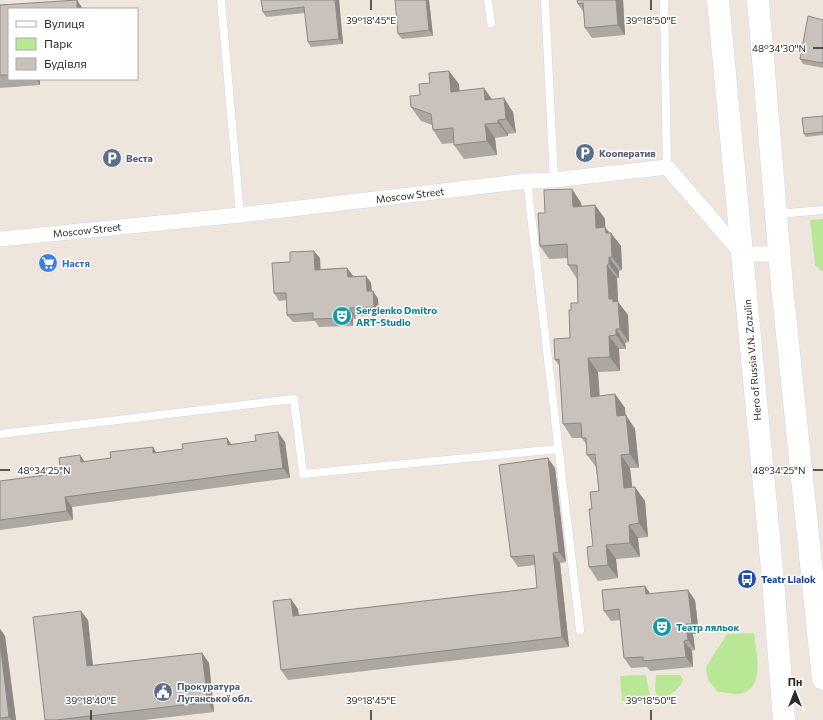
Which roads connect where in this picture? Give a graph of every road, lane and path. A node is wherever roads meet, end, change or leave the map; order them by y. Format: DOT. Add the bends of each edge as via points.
graph roads {
  1 [pos="221,0"];
  2 [pos="488,0"];
  3 [pos="545,0"];
  4 [pos="664,0"];
  5 [pos="718,0"];
  6 [pos="758,0"];
  7 [pos="491,23"];
  8 [pos="667,167"];
  9 [pos="554,180"];
  10 [pos="527,181"];
  11 [pos="823,210"];
  12 [pos="776,214"];
  13 [pos="240,215"];
  14 [pos="0,239"];
  15 [pos="742,254"];
  16 [pos="780,254"];
  17 [pos="0,434"];
  18 [pos="558,449"];
  19 [pos="580,630"];
  20 [pos="823,679"];
  21 [pos="784,720"];
  1 -- 13 [label="lane"];
  2 -- 7 [label="lane"];
  3 -- 9 [label="lane"];
  4 -- 8 [label="lane"];
  5 -- 15 [label="main road, Hero of Russia V.N. Zozulin"];
  6 -- 12 [label="main road"];
  8 -- 9 [label="street, Moscow Street"];
  8 -- 15 [label="street"];
  9 -- 10 [label="street, Moscow Street"];
  10 -- 13 [label="street, Moscow Street"];
  10 -- 18 [label="lane"];
  11 -- 12 [label="lane"];
  12 -- 16 [label="main road"];
  13 -- 14 [label="street, Moscow Street"];
  15 -- 16 [label="street"];
  15 -- 21 [label="main road, Hero of Russia V.N. Zozulin"];
  16 -- 20 [label="main road"];
  17 -- 18 [label="lane" via="294,399 303,474"];
  18 -- 19 [label="lane"];
}
